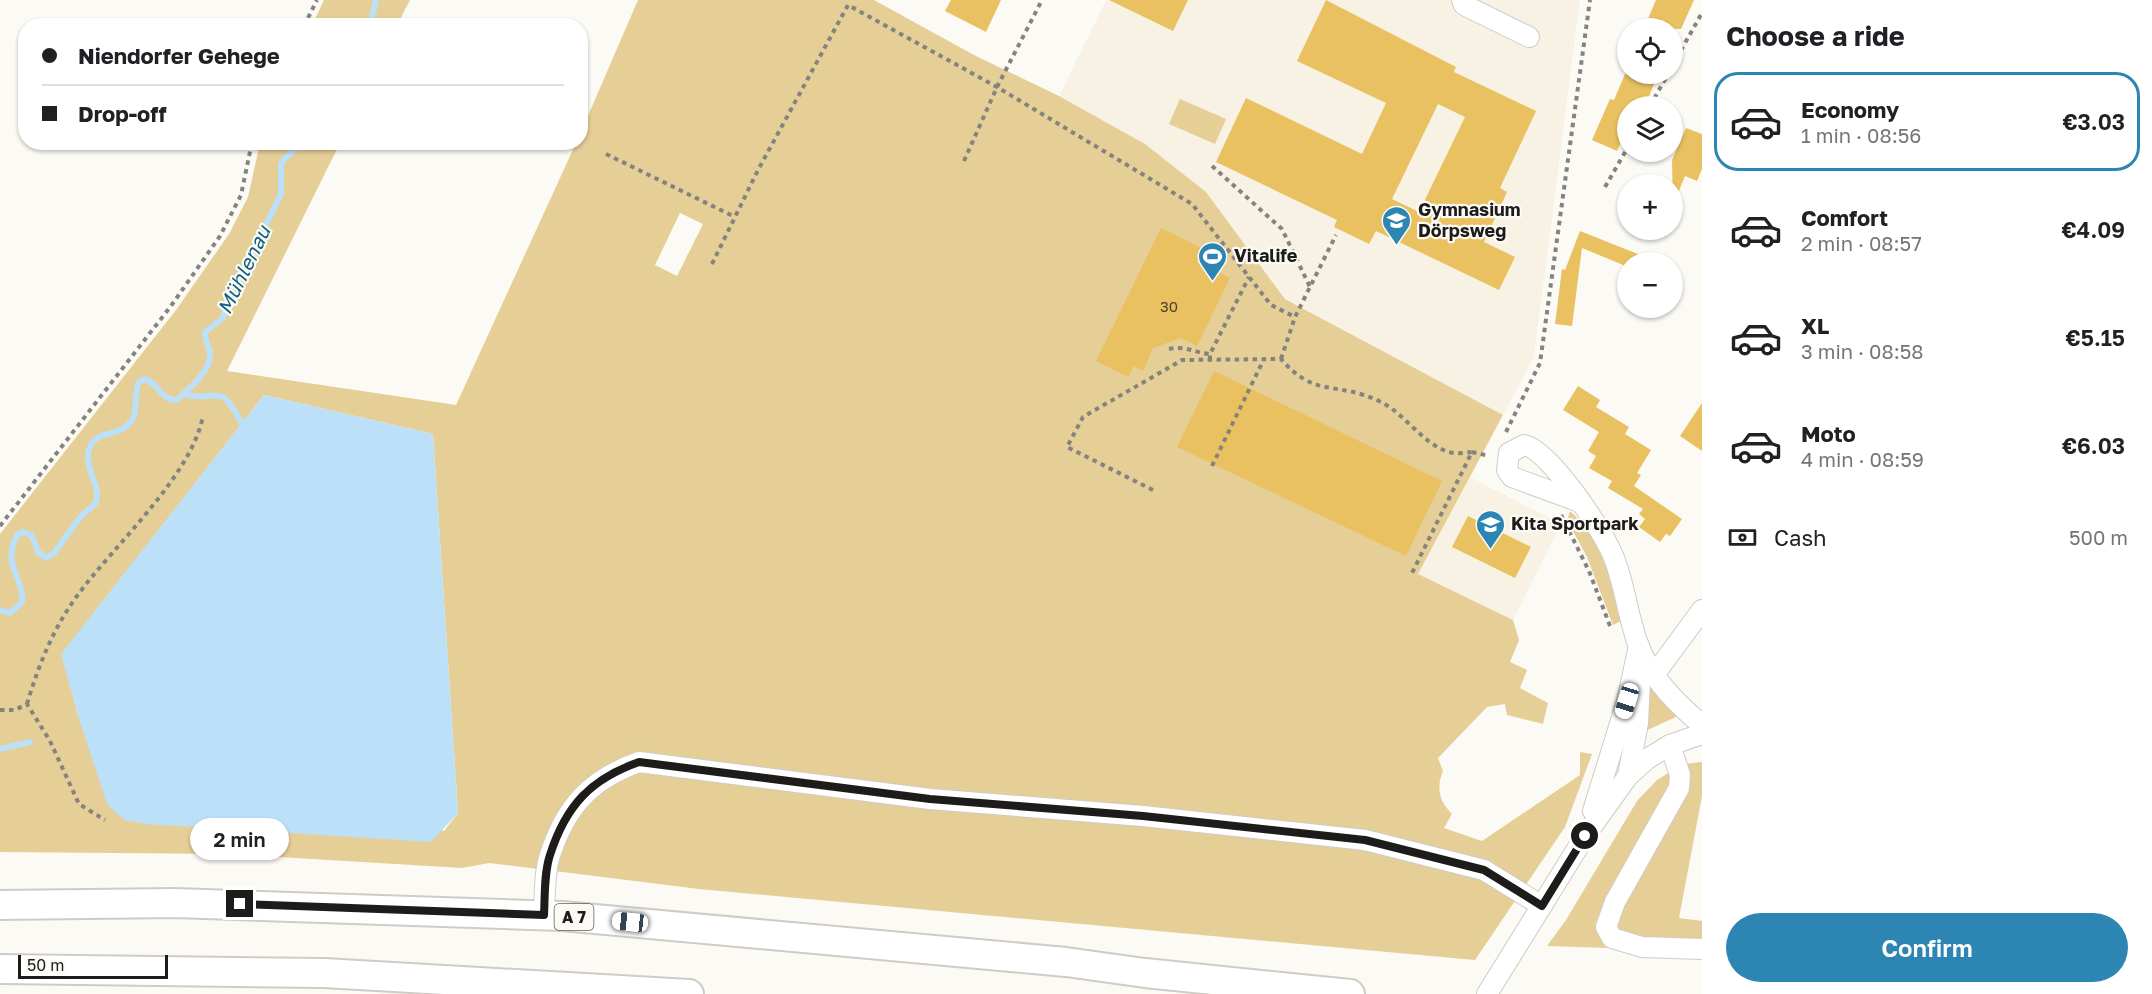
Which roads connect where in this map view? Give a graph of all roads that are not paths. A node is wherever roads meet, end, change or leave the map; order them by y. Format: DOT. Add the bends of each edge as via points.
graph roads {
  1 [pos="1462,0"];
  2 [pos="1528,37"];
  3 [pos="1573,500"];
  4 [pos="1702,610"];
  5 [pos="1639,646"];
  6 [pos="1654,675"];
  7 [pos="1702,725"];
  8 [pos="1702,734"];
  9 [pos="1670,745"];
  10 [pos="1628,776"];
  11 [pos="1585,836"];
  12 [pos="0,905"];
  13 [pos="1542,906"];
  14 [pos="544,915"];
  15 [pos="1702,949"];
  16 [pos="0,969"];
  17 [pos="503,988"];
  18 [pos="689,994"];
  19 [pos="1350,994"];
  20 [pos="1487,994"];
  1 -- 2 [label="street" via="1464,5"];
  3 -- 5 [label="street" via="1597,524 1614,556"];
  4 -- 6 [label="street"];
  5 -- 6 [label="street"];
  5 -- 10 [label="street" via="1641,699"];
  5 -- 11 [label="street" via="1627,701"];
  6 -- 7 [label="street"];
  8 -- 9 [label="street"];
  9 -- 10 [label="street"];
  9 -- 15 [label="street" via="1680,775 1679,788 1615,902 1606,927 1612,938 1642,947"];
  10 -- 11 [label="street"];
  11 -- 13 [label="street"];
  12 -- 14 [label="highway, A 7" via="187,903"];
  13 -- 14 [label="street" via="1484,870 1365,840 1143,816 930,799 639,762 612,772 588,788 569,813 549,856"];
  13 -- 20 [label="street"];
  14 -- 19 [label="highway, A 7" via="1066,962"];
  16 -- 17 [label="highway" via="324,973"];
  17 -- 18 [label="highway"];
}
